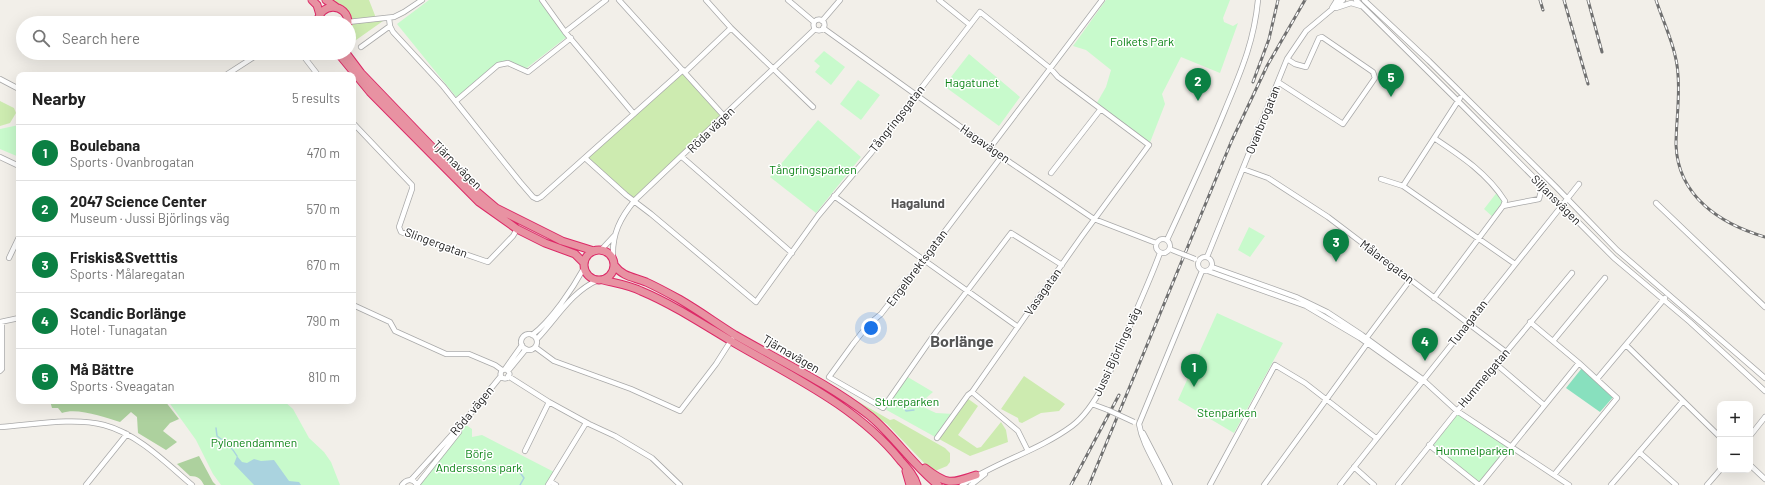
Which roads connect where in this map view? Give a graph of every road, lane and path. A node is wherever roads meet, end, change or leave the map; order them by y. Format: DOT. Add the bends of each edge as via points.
graph roads {
  1 [pos="312,0"];
  2 [pos="326,0"];
  3 [pos="422,0"];
  4 [pos="542,0"];
  5 [pos="606,0"];
  6 [pos="619,0"];
  7 [pos="706,0"];
  8 [pos="788,0"];
  9 [pos="840,0"];
  10 [pos="939,0"];
  11 [pos="1102,0"];
  12 [pos="1258,0"];
  13 [pos="1337,0"];
  14 [pos="1343,0"];
  15 [pos="1356,0"];
  16 [pos="1364,0"];
  17 [pos="336,7"];
  18 [pos="1364,8"];
  19 [pos="1330,11"];
  20 [pos="320,15"];
  21 [pos="347,16"];
  22 [pos="389,18"];
  23 [pos="822,21"];
  24 [pos="356,22"];
  25 [pos="814,22"];
  26 [pos="970,25"];
  27 [pos="390,26"];
  28 [pos="731,28"];
  29 [pos="823,28"];
  30 [pos="815,29"];
  31 [pos="565,32"];
  32 [pos="571,38"];
  33 [pos="361,47"];
  34 [pos="1287,59"];
  35 [pos="249,60"];
  36 [pos="306,60"];
  37 [pos="344,60"];
  38 [pos="351,60"];
  39 [pos="773,69"];
  40 [pos="1051,69"];
  41 [pos="684,71"];
  42 [pos="231,72"];
  43 [pos="316,72"];
  44 [pos="354,72"];
  45 [pos="356,75"];
  46 [pos="0,79"];
  47 [pos="1278,82"];
  48 [pos="16,87"];
  49 [pos="917,95"];
  50 [pos="1463,95"];
  51 [pos="456,101"];
  52 [pos="1458,101"];
  53 [pos="813,107"];
  54 [pos="1100,110"];
  55 [pos="634,114"];
  56 [pos="724,116"];
  57 [pos="356,126"];
  58 [pos="1434,138"];
  59 [pos="990,148"];
  60 [pos="1002,156"];
  61 [pos="0,157"];
  62 [pos="682,157"];
  63 [pos="585,158"];
  64 [pos="16,165"];
  65 [pos="1243,169"];
  66 [pos="1051,174"];
  67 [pos="1381,179"];
  68 [pos="1578,184"];
  69 [pos="1403,186"];
  70 [pos="1541,191"];
  71 [pos="834,196"];
  72 [pos="1566,198"];
  73 [pos="635,200"];
  74 [pos="1656,203"];
  75 [pos="1561,204"];
  76 [pos="1503,206"];
  77 [pos="1094,219"];
  78 [pos="517,229"];
  79 [pos="614,236"];
  80 [pos="1479,239"];
  81 [pos="1167,240"];
  82 [pos="16,243"];
  83 [pos="1156,243"];
  84 [pos="597,250"];
  85 [pos="1171,250"];
  86 [pos="792,253"];
  87 [pos="1160,253"];
  88 [pos="613,257"];
  89 [pos="1207,257"];
  90 [pos="9,258"];
  91 [pos="923,260"];
  92 [pos="1197,260"];
  93 [pos="1515,264"];
  94 [pos="1062,265"];
  95 [pos="584,266"];
  96 [pos="615,266"];
  97 [pos="1212,267"];
  98 [pos="1202,271"];
  99 [pos="1208,271"];
  100 [pos="1572,273"];
  101 [pos="1605,278"];
  102 [pos="601,280"];
  103 [pos="1410,280"];
  104 [pos="967,291"];
  105 [pos="1668,294"];
  106 [pos="1434,298"];
  107 [pos="1664,299"];
  108 [pos="356,306"];
  109 [pos="1765,307"];
  110 [pos="16,319"];
  111 [pos="1,322"];
  112 [pos="1530,322"];
  113 [pos="1468,323"];
  114 [pos="1018,327"];
  115 [pos="532,335"];
  116 [pos="733,338"];
  117 [pos="537,339"];
  118 [pos="1367,341"];
  119 [pos="1553,341"];
  120 [pos="1626,345"];
  121 [pos="524,347"];
  122 [pos="535,347"];
  123 [pos="1506,352"];
  124 [pos="1579,363"];
  125 [pos="1496,364"];
  126 [pos="0,371"];
  127 [pos="506,372"];
  128 [pos="502,377"];
  129 [pos="829,377"];
  130 [pos="1765,378"];
  131 [pos="1422,380"];
  132 [pos="1597,380"];
  133 [pos="1765,391"];
  134 [pos="972,392"];
  135 [pos="1327,400"];
  136 [pos="1683,401"];
  137 [pos="549,402"];
  138 [pos="1092,404"];
  139 [pos="1544,405"];
  140 [pos="1457,411"];
  141 [pos="1765,417"];
  142 [pos="467,420"];
  143 [pos="586,423"];
  144 [pos="1137,423"];
  145 [pos="1765,423"];
  146 [pos="0,427"];
  147 [pos="1757,428"];
  148 [pos="1753,433"];
  149 [pos="127,434"];
  150 [pos="1717,434"];
  151 [pos="937,438"];
  152 [pos="1376,438"];
  153 [pos="1429,445"];
  154 [pos="1511,446"];
  155 [pos="525,451"];
  156 [pos="1028,451"];
  157 [pos="1639,452"];
  158 [pos="912,458"];
  159 [pos="902,462"];
  160 [pos="1354,467"];
  161 [pos="1753,468"];
  162 [pos="991,469"];
  163 [pos="1717,473"];
  164 [pos="976,475"];
  165 [pos="1554,475"];
  166 [pos="1765,479"];
  167 [pos="411,480"];
  168 [pos="550,484"];
  169 [pos="86,485"];
  170 [pos="192,485"];
  171 [pos="402,485"];
  172 [pos="417,485"];
  173 [pos="556,485"];
  174 [pos="680,485"];
  175 [pos="910,485"];
  176 [pos="917,485"];
  177 [pos="938,485"];
  178 [pos="962,485"];
  179 [pos="971,485"];
  180 [pos="1165,485"];
  181 [pos="1170,485"];
  182 [pos="1210,485"];
  183 [pos="1264,485"];
  184 [pos="1340,485"];
  185 [pos="1374,485"];
  186 [pos="1398,485"];
  187 [pos="1479,485"];
  188 [pos="1569,485"];
  189 [pos="1611,485"];
  190 [pos="1676,485"];
  191 [pos="1707,485"];
  1 -- 20 [label="highway"];
  2 -- 17 [label="highway"];
  3 -- 22 [label="street"];
  4 -- 31 [label="street"];
  5 -- 31 [label="street"];
  6 -- 41 [label="street"];
  7 -- 28 [label="street"];
  8 -- 25 [label="street"];
  9 -- 23 [label="street"];
  10 -- 26 [label="street"];
  11 -- 40 [label="street"];
  12 -- 81 [label="street" via="1254,33 1246,57"];
  13 -- 19 [label="street"];
  14 -- 19 [label="street, Ovanbrogatan"];
  15 -- 18 [label="street, Siljansvägen"];
  16 -- 50 [label="street, Siljansvägen"];
  17 -- 20 [label="highway" via="325,9"];
  17 -- 21 [label="highway"];
  18 -- 19 [label="street" via="1351,3"];
  18 -- 52 [label="street, Siljansvägen"];
  19 -- 34 [label="street, Ovanbrogatan" via="1306,31"];
  22 -- 24 [label="street"];
  22 -- 27 [label="street"];
  23 -- 25 [label="street"];
  23 -- 29 [label="street"];
  25 -- 30 [label="street"];
  26 -- 40 [label="street, Tångringsgatan" via="980,12"];
  26 -- 49 [label="street, Tångringsgatan"];
  27 -- 33 [label="street"];
  27 -- 51 [label="street"];
  28 -- 39 [label="street"];
  28 -- 41 [label="street"];
  29 -- 30 [label="street"];
  29 -- 49 [label="street, Hagavägen"];
  30 -- 39 [label="street, Röda vägen"];
  31 -- 32 [label="street"];
  32 -- 51 [label="street" via="528,72 508,63 498,65"];
  32 -- 55 [label="street"];
  34 -- 47 [label="street, Ovanbrogatan"];
  34 -- 47 [label="street" via="1306,67 1319,38 1322,37 1373,72 1375,78 1343,124"];
  35 -- 42 [label="street"];
  36 -- 43 [label="street"];
  37 -- 44 [label="highway, Tjärnavägen"];
  38 -- 84 [label="highway, Tjärnavägen" via="433,148 496,208 562,241"];
  39 -- 53 [label="street"];
  39 -- 56 [label="street, Röda vägen"];
  40 -- 54 [label="street"];
  40 -- 59 [label="street"];
  41 -- 55 [label="street"];
  41 -- 56 [label="street"];
  45 -- 78 [label="highway, Tjärnavägen" via="473,197"];
  46 -- 48 [label="street"];
  47 -- 65 [label="street, Ovanbrogatan"];
  49 -- 59 [label="street, Hagavägen"];
  49 -- 71 [label="street, Tångringsgatan" via="872,153"];
  50 -- 52 [label="street"];
  50 -- 72 [label="street, Siljansvägen"];
  51 -- 63 [label="street" via="537,199"];
  52 -- 58 [label="street"];
  52 -- 75 [label="street, Siljansvägen"];
  54 -- 66 [label="street"];
  54 -- 77 [label="street, Vasagatan" via="1149,145"];
  55 -- 63 [label="street"];
  56 -- 62 [label="street, Röda vägen"];
  57 -- 78 [label="street, Slingergatan" via="412,185 399,227 401,232 488,262"];
  58 -- 69 [label="street"];
  58 -- 76 [label="street" via="1469,161 1486,176 1505,201"];
  59 -- 60 [label="street, Hagavägen"];
  60 -- 77 [label="street, Hagavägen"];
  60 -- 91 [label="street, Engelbrektsgatan"];
  61 -- 64 [label="street"];
  62 -- 73 [label="street, Röda vägen"];
  62 -- 86 [label="street"];
  63 -- 73 [label="street"];
  65 -- 89 [label="street, Ovanbrogatan"];
  65 -- 103 [label="street, Målaregatan" via="1268,178 1294,193"];
  67 -- 69 [label="street"];
  68 -- 72 [label="street, Tunagatan"];
  69 -- 80 [label="street"];
  70 -- 76 [label="street" via="1539,199"];
  71 -- 86 [label="street, Tångringsgatan"];
  71 -- 91 [label="street"];
  72 -- 75 [label="street, Tunagatan"];
  72 -- 105 [label="street, Siljansvägen" via="1617,250"];
  73 -- 79 [label="street, Röda vägen" via="623,215"];
  73 -- 86 [label="street, Tångringsgatan" via="756,302"];
  74 -- 109 [label="street"];
  75 -- 93 [label="street, Tunagatan"];
  75 -- 107 [label="street, Siljansvägen" via="1614,258"];
  76 -- 80 [label="street"];
  77 -- 83 [label="street, Hagavägen"];
  77 -- 94 [label="street, Vasagatan"];
  78 -- 95 [label="highway, Tjärnavägen" via="575,254"];
  79 -- 84 [label="street, Röda vägen"];
  79 -- 88 [label="street, Röda vägen"];
  80 -- 93 [label="street"];
  80 -- 106 [label="street"];
  81 -- 83 [label="street" via="1159,240"];
  81 -- 85 [label="street"];
  82 -- 90 [label="street"];
  83 -- 87 [label="street" via="1155,248"];
  84 -- 88 [label="highway" via="605,251"];
  84 -- 95 [label="highway" via="587,256"];
  85 -- 87 [label="street" via="1165,254"];
  85 -- 92 [label="street, bridge"];
  87 -- 138 [label="street, Jussi Björlings väg" via="1116,358"];
  88 -- 96 [label="highway"];
  89 -- 92 [label="street"];
  89 -- 97 [label="street" via="1212,262"];
  91 -- 104 [label="street"];
  91 -- 129 [label="street, Engelbrektsgatan" via="881,314 868,325"];
  92 -- 98 [label="street"];
  93 -- 113 [label="street, Tunagatan"];
  94 -- 104 [label="street" via="1012,233"];
  94 -- 114 [label="street, Vasagatan"];
  95 -- 102 [label="highway" via="589,277"];
  95 -- 115 [label="street" via="578,280 541,328"];
  96 -- 102 [label="highway" via="610,276"];
  96 -- 116 [label="highway, Tjärnavägen" via="621,274 678,298"];
  97 -- 99 [label="street"];
  97 -- 118 [label="street" via="1308,302 1327,312"];
  98 -- 99 [label="street"];
  98 -- 144 [label="street"];
  99 -- 118 [label="street" via="1306,306"];
  100 -- 112 [label="street, Hummelgatan"];
  101 -- 119 [label="street"];
  102 -- 116 [label="highway, Tjärnavägen" via="640,290"];
  102 -- 117 [label="street" via="589,284 577,293"];
  103 -- 106 [label="street, Målaregatan"];
  103 -- 118 [label="street"];
  104 -- 114 [label="street"];
  104 -- 129 [label="street, Tjärnavägen" via="883,408"];
  105 -- 107 [label="street"];
  105 -- 130 [label="street, Siljansvägen"];
  106 -- 113 [label="street, Målaregatan"];
  107 -- 120 [label="street"];
  107 -- 133 [label="street, Siljansvägen"];
  108 -- 127 [label="street" via="390,322 395,331 446,354 469,354"];
  110 -- 111 [label="street"];
  111 -- 126 [label="street"];
  112 -- 119 [label="street"];
  112 -- 123 [label="street, Hummelgatan"];
  113 -- 123 [label="street, Målaregatan"];
  113 -- 131 [label="street, Tunagatan"];
  114 -- 134 [label="street, Vasagatan"];
  115 -- 117 [label="street"];
  115 -- 121 [label="street" via="524,336 521,341"];
  116 -- 122 [label="street" via="680,411 631,389 554,361"];
  116 -- 158 [label="highway, Tjärnavägen" via="806,374 852,403 883,428"];
  116 -- 159 [label="highway, Tjärnavägen" via="845,410 880,437"];
  117 -- 122 [label="street"];
  118 -- 131 [label="street"];
  118 -- 135 [label="street"];
  119 -- 124 [label="street"];
  120 -- 132 [label="street"];
  120 -- 136 [label="street"];
  121 -- 122 [label="street" via="531,350"];
  121 -- 127 [label="street"];
  123 -- 125 [label="street, Hummelgatan"];
  124 -- 132 [label="street"];
  124 -- 139 [label="street"];
  125 -- 139 [label="street"];
  125 -- 140 [label="street, Hummelgatan"];
  127 -- 128 [label="street"];
  127 -- 128 [label="street"];
  127 -- 137 [label="street"];
  128 -- 142 [label="street, Röda vägen"];
  131 -- 140 [label="street"];
  131 -- 152 [label="street, Tunagatan"];
  132 -- 165 [label="street" via="1616,398"];
  134 -- 151 [label="street, Vasagatan"];
  134 -- 156 [label="street" via="1018,431"];
  135 -- 152 [label="street"];
  135 -- 182 [label="street" via="1275,365"];
  135 -- 183 [label="street"];
  136 -- 150 [label="street"];
  136 -- 157 [label="street"];
  137 -- 143 [label="street"];
  137 -- 155 [label="street"];
  138 -- 144 [label="street, bridge"];
  138 -- 156 [label="street, Jussi Björlings väg" via="1072,426"];
  139 -- 154 [label="street"];
  140 -- 153 [label="street, Hummelgatan"];
  140 -- 154 [label="street"];
  141 -- 147 [label="street"];
  142 -- 167 [label="street, Röda vägen"];
  142 -- 172 [label="street, Röda vägen"];
  143 -- 168 [label="street"];
  143 -- 174 [label="street" via="615,436 652,458"];
  144 -- 180 [label="street" via="1146,448"];
  144 -- 181 [label="street"];
  145 -- 147 [label="street"];
  146 -- 149 [label="street" via="87,422 104,425"];
  147 -- 148 [label="street"];
  149 -- 169 [label="street"];
  149 -- 170 [label="street"];
  152 -- 160 [label="street, Tunagatan"];
  153 -- 186 [label="street, Hummelgatan"];
  153 -- 187 [label="street"];
  154 -- 165 [label="street"];
  154 -- 187 [label="street"];
  156 -- 162 [label="street, Jussi Björlings väg"];
  157 -- 189 [label="street"];
  157 -- 190 [label="street"];
  158 -- 164 [label="highway" via="947,482 956,482"];
  158 -- 177 [label="highway, Tjärnavägen"];
  159 -- 175 [label="highway"];
  159 -- 176 [label="highway, Tjärnavägen"];
  160 -- 184 [label="street, Tunagatan"];
  160 -- 185 [label="street"];
  161 -- 166 [label="street"];
  162 -- 164 [label="street, Jussi Björlings väg"];
  162 -- 179 [label="street, Jussi Björlings väg"];
  163 -- 191 [label="street"];
  164 -- 178 [label="street, Jussi Björlings väg"];
  165 -- 188 [label="street"];
  167 -- 171 [label="street, Röda vägen" via="405,481"];
  167 -- 172 [label="street"];
  168 -- 173 [label="street"];
}
